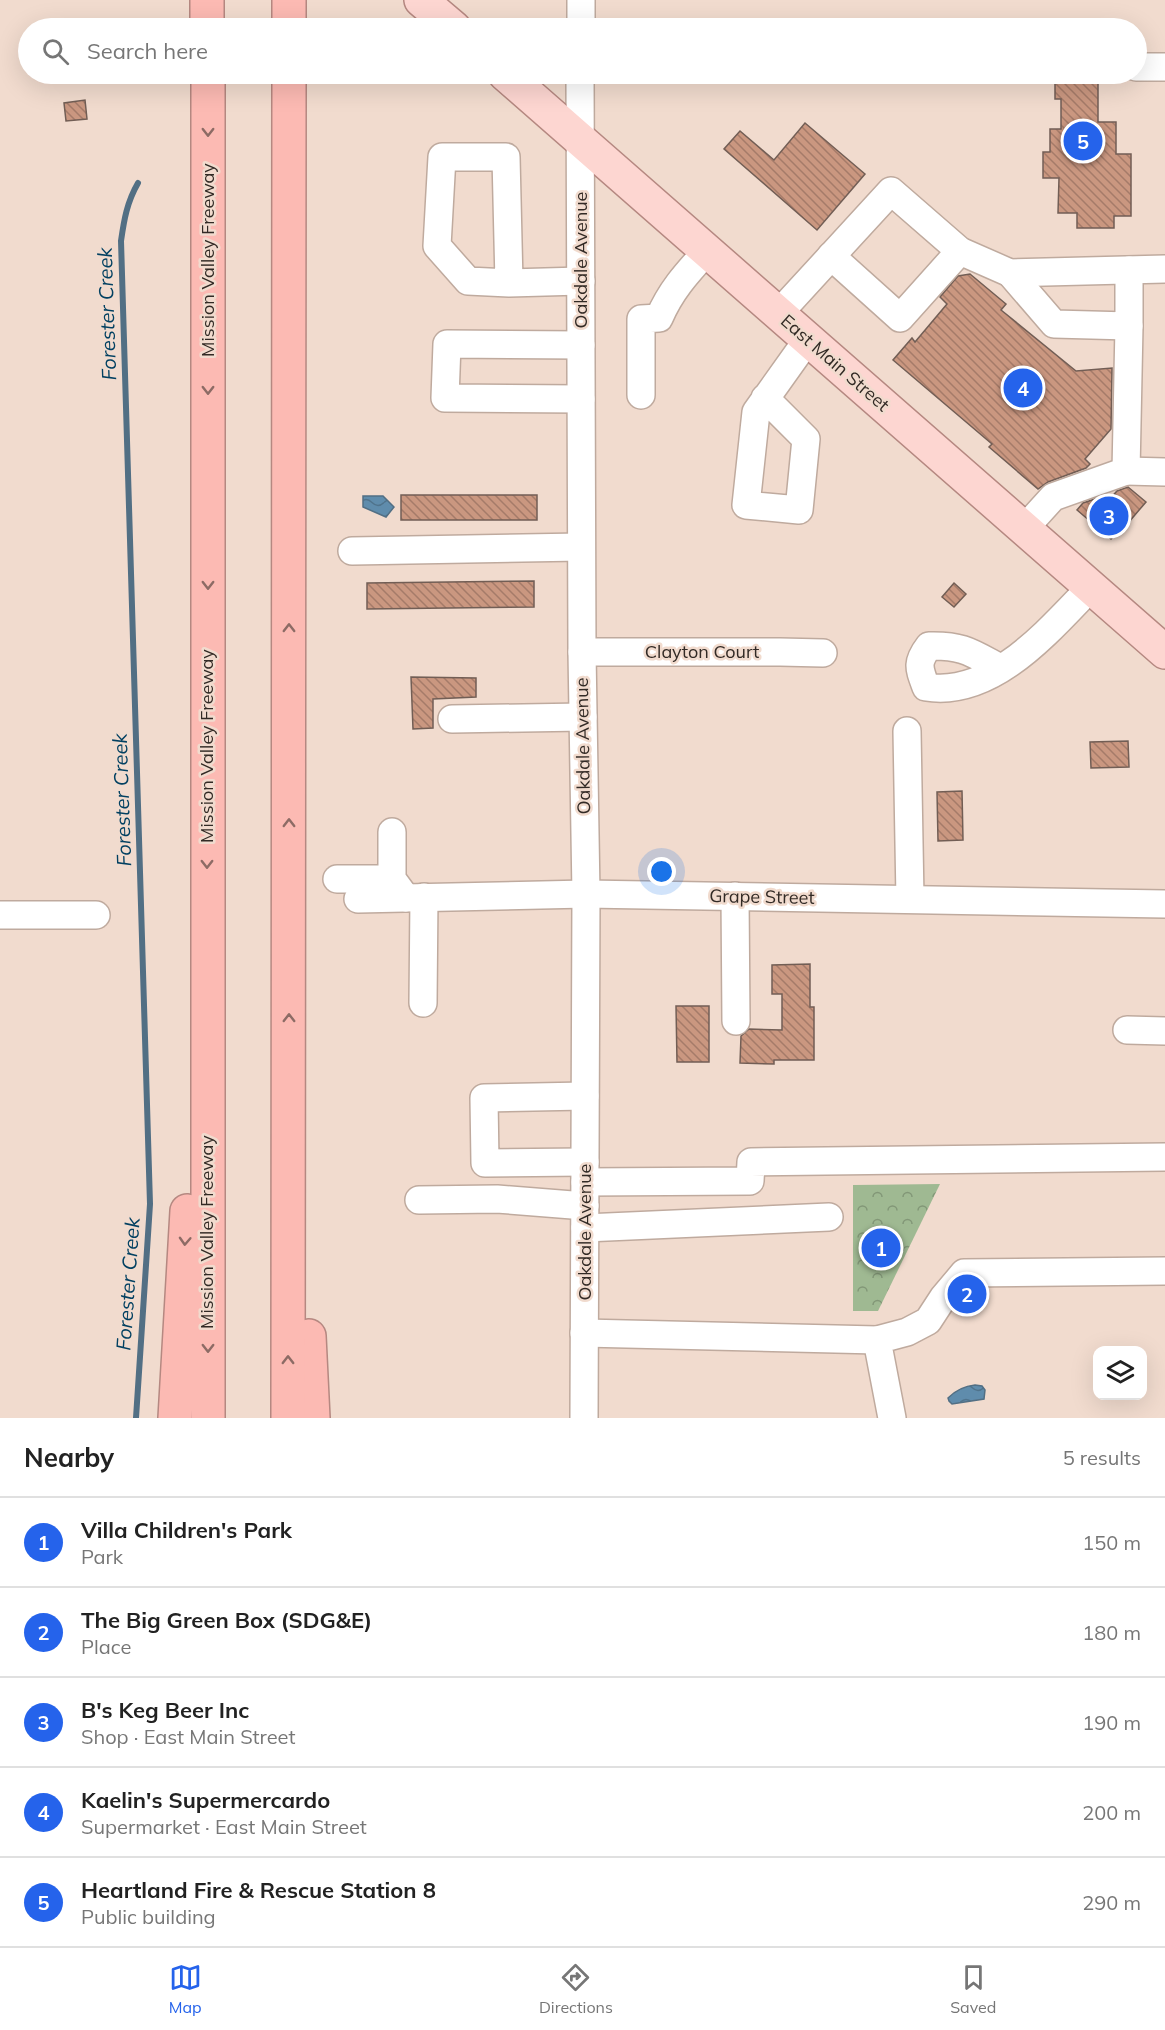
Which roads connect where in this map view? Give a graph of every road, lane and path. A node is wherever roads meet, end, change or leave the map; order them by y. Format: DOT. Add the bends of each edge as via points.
graph roads {
  1 [pos="207,0"];
  2 [pos="289,0"];
  3 [pos="422,0"];
  4 [pos="581,0"];
  5 [pos="207,18"];
  6 [pos="289,18"];
  7 [pos="443,18"];
  8 [pos="581,18"];
  9 [pos="1147,67"];
  10 [pos="1165,67"];
  11 [pos="208,84"];
  12 [pos="289,84"];
  13 [pos="517,84"];
  14 [pos="580,84"];
  15 [pos="580,139"];
  16 [pos="707,251"];
  17 [pos="960,251"];
  18 [pos="831,256"];
  19 [pos="1165,269"];
  20 [pos="1129,270"];
  21 [pos="1010,273"];
  22 [pos="580,281"];
  23 [pos="509,283"];
  24 [pos="779,313"];
  25 [pos="1129,326"];
  26 [pos="808,339"];
  27 [pos="581,345"];
  28 [pos="641,395"];
  29 [pos="765,398"];
  30 [pos="581,399"];
  31 [pos="1126,471"];
  32 [pos="1165,472"];
  33 [pos="1024,529"];
  34 [pos="581,547"];
  35 [pos="352,551"];
  36 [pos="1091,587"];
  37 [pos="582,652"];
  38 [pos="1165,652"];
  39 [pos="823,653"];
  40 [pos="1000,668"];
  41 [pos="583,717"];
  42 [pos="452,720"];
  43 [pos="907,730"];
  44 [pos="392,832"];
  45 [pos="337,879"];
  46 [pos="407,891"];
  47 [pos="586,894"];
  48 [pos="735,896"];
  49 [pos="358,899"];
  50 [pos="910,899"];
  51 [pos="1165,904"];
  52 [pos="0,915"];
  53 [pos="96,915"];
  54 [pos="423,1003"];
  55 [pos="736,1021"];
  56 [pos="1127,1030"];
  57 [pos="1165,1030"];
  58 [pos="288,1057"];
  59 [pos="585,1096"];
  60 [pos="207,1101"];
  61 [pos="1165,1157"];
  62 [pos="585,1195"];
  63 [pos="419,1200"];
  64 [pos="829,1217"];
  65 [pos="1165,1271"];
  66 [pos="584,1333"];
  67 [pos="878,1340"];
  68 [pos="175,1418"];
  69 [pos="208,1418"];
  70 [pos="288,1418"];
  71 [pos="313,1418"];
  72 [pos="584,1418"];
  73 [pos="892,1418"];
  1 -- 5 [label="highway"];
  2 -- 6 [label="highway"];
  3 -- 7 [label="main road"];
  4 -- 8 [label="street"];
  9 -- 10 [label="street"];
  11 -- 60 [label="highway, Mission Valley Freeway, one-way"];
  58 -- 12 [label="highway, one-way"];
  13 -- 15 [label="main road, East Main Street"];
  14 -- 15 [label="street, Oakdale Avenue"];
  15 -- 16 [label="main road, East Main Street"];
  15 -- 22 [label="street, Oakdale Avenue"];
  16 -- 24 [label="main road, East Main Street"];
  16 -- 28 [label="street" via="677,284 659,318 641,319"];
  17 -- 18 [label="street" via="891,192"];
  17 -- 18 [label="street" via="900,318"];
  17 -- 21 [label="street"];
  18 -- 24 [label="street"];
  19 -- 20 [label="street"];
  20 -- 21 [label="street"];
  20 -- 25 [label="street"];
  21 -- 25 [label="street" via="1053,324"];
  22 -- 23 [label="street"];
  22 -- 27 [label="street, Oakdale Avenue"];
  23 -- 23 [label="street" via="468,281 437,246 442,157 506,157"];
  24 -- 26 [label="main road, East Main Street"];
  25 -- 31 [label="street"];
  26 -- 29 [label="street"];
  26 -- 33 [label="main road, East Main Street"];
  27 -- 30 [label="street, Oakdale Avenue"];
  27 -- 30 [label="street" via="447,344 445,398"];
  30 -- 34 [label="street, Oakdale Avenue"];
  31 -- 32 [label="street"];
  31 -- 33 [label="street" via="1053,497"];
  33 -- 36 [label="main road, East Main Street"];
  34 -- 35 [label="street"];
  34 -- 37 [label="street, Oakdale Avenue"];
  36 -- 38 [label="main road, East Main Street"];
  36 -- 40 [label="street" via="1016,660"];
  37 -- 39 [label="street, Clayton Court"];
  37 -- 41 [label="street, Oakdale Avenue"];
  41 -- 42 [label="street"];
  41 -- 47 [label="street, Oakdale Avenue"];
  43 -- 50 [label="street"];
  44 -- 46 [label="street"];
  45 -- 46 [label="street"];
  46 -- 47 [label="street, Grape Street"];
  46 -- 49 [label="street, Grape Street"];
  46 -- 54 [label="street"];
  47 -- 48 [label="street, Grape Street"];
  47 -- 59 [label="street, Oakdale Avenue"];
  48 -- 50 [label="street, Grape Street"];
  48 -- 55 [label="street"];
  50 -- 51 [label="street, Grape Street"];
  52 -- 53 [label="street"];
  56 -- 57 [label="street"];
  70 -- 58 [label="highway, one-way"];
  58 -- 71 [label="highway"];
  59 -- 62 [label="street, Oakdale Avenue"];
  59 -- 62 [label="street" via="483,1098 484,1162"];
  60 -- 68 [label="highway, one-way" via="188,1180"];
  60 -- 69 [label="highway, Mission Valley Freeway, one-way"];
  61 -- 62 [label="street" via="751,1162 750,1181"];
  62 -- 63 [label="street"];
  62 -- 64 [label="street"];
  62 -- 66 [label="street, Oakdale Avenue"];
  65 -- 67 [label="street" via="964,1273 928,1321"];
  66 -- 67 [label="street"];
  66 -- 72 [label="street, Oakdale Avenue"];
  67 -- 73 [label="street"];
}
